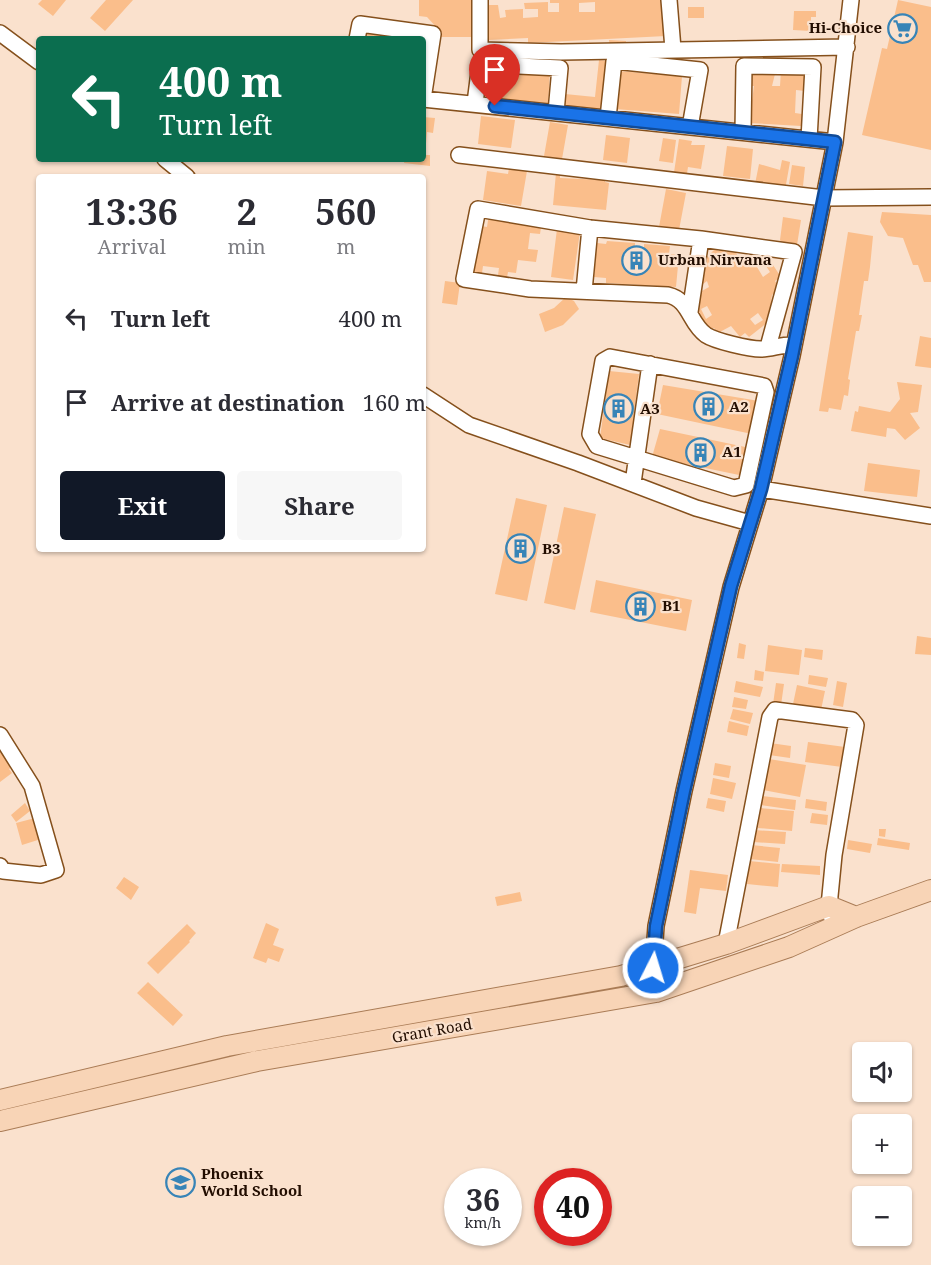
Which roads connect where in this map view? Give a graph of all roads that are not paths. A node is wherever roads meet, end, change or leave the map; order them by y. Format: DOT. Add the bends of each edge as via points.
graph roads {
  1 [pos="480,0"];
  2 [pos="669,0"];
  3 [pos="851,0"];
  4 [pos="0,33"];
  5 [pos="358,36"];
  6 [pos="847,47"];
  7 [pos="673,49"];
  8 [pos="36,60"];
  9 [pos="426,80"];
  10 [pos="426,99"];
  11 [pos="475,104"];
  12 [pos="556,112"];
  13 [pos="608,118"];
  14 [pos="690,127"];
  15 [pos="743,132"];
  16 [pos="809,139"];
  17 [pos="835,142"];
  18 [pos="459,155"];
  19 [pos="169,162"];
  20 [pos="183,174"];
  21 [pos="931,197"];
  22 [pos="824,198"];
  23 [pos="590,228"];
  24 [pos="701,239"];
  25 [pos="584,291"];
  26 [pos="690,312"];
  27 [pos="768,347"];
  28 [pos="793,351"];
  29 [pos="650,364"];
  30 [pos="426,397"];
  31 [pos="637,461"];
  32 [pos="633,483"];
  33 [pos="761,489"];
  34 [pos="931,516"];
  35 [pos="750,524"];
  36 [pos="0,735"];
  37 [pos="1,870"];
  38 [pos="931,890"];
  39 [pos="829,906"];
  40 [pos="856,917"];
  41 [pos="834,927"];
  42 [pos="726,944"];
  43 [pos="653,968"];
  44 [pos="656,992"];
  45 [pos="0,1100"];
  46 [pos="0,1121"];
  1 -- 7 [label="street" via="480,50"];
  2 -- 7 [label="street"];
  3 -- 6 [label="street"];
  4 -- 8 [label="street"];
  5 -- 9 [label="street" via="360,24 433,34"];
  6 -- 7 [label="street"];
  6 -- 17 [label="street"];
  10 -- 11 [label="street"];
  11 -- 12 [label="street"];
  11 -- 12 [label="street" via="480,64 560,68"];
  12 -- 13 [label="street"];
  13 -- 14 [label="street"];
  13 -- 14 [label="street" via="614,61 700,70"];
  14 -- 15 [label="street"];
  15 -- 16 [label="street"];
  15 -- 16 [label="street" via="744,66 813,67"];
  16 -- 17 [label="street"];
  17 -- 22 [label="street"];
  18 -- 22 [label="street"];
  19 -- 20 [label="street"];
  21 -- 22 [label="street"];
  22 -- 28 [label="street"];
  23 -- 24 [label="street"];
  23 -- 25 [label="street"];
  23 -- 25 [label="street" via="478,209 464,279 530,289"];
  24 -- 26 [label="street"];
  24 -- 27 [label="street" via="794,252"];
  25 -- 26 [label="street" via="668,295 682,301"];
  26 -- 27 [label="street" via="707,336 761,349"];
  27 -- 28 [label="street"];
  28 -- 33 [label="street"];
  29 -- 31 [label="street"];
  29 -- 31 [label="street" via="604,359 590,434 597,446"];
  29 -- 31 [label="street" via="762,384 766,392 743,487 734,488"];
  30 -- 32 [label="street" via="469,425"];
  31 -- 32 [label="street"];
  32 -- 35 [label="street"];
  33 -- 34 [label="street"];
  33 -- 35 [label="street"];
  35 -- 43 [label="street" via="731,586 684,791 656,926"];
  36 -- 37 [label="street" via="32,786 56,870 41,875"];
  38 -- 40 [label="main road, Grant Road"];
  39 -- 40 [label="main road"];
  39 -- 41 [label="street"];
  39 -- 42 [label="main road, Grant Road"];
  39 -- 42 [label="street" via="856,725 852,720 775,710 770,717"];
  40 -- 41 [label="main road, Grant Road"];
  41 -- 44 [label="main road, Grant Road" via="789,947"];
  42 -- 43 [label="main road, Grant Road"];
  43 -- 44 [label="street"];
  43 -- 45 [label="main road, Grant Road" via="227,1046"];
  44 -- 46 [label="main road, Grant Road" via="257,1061"];
}
